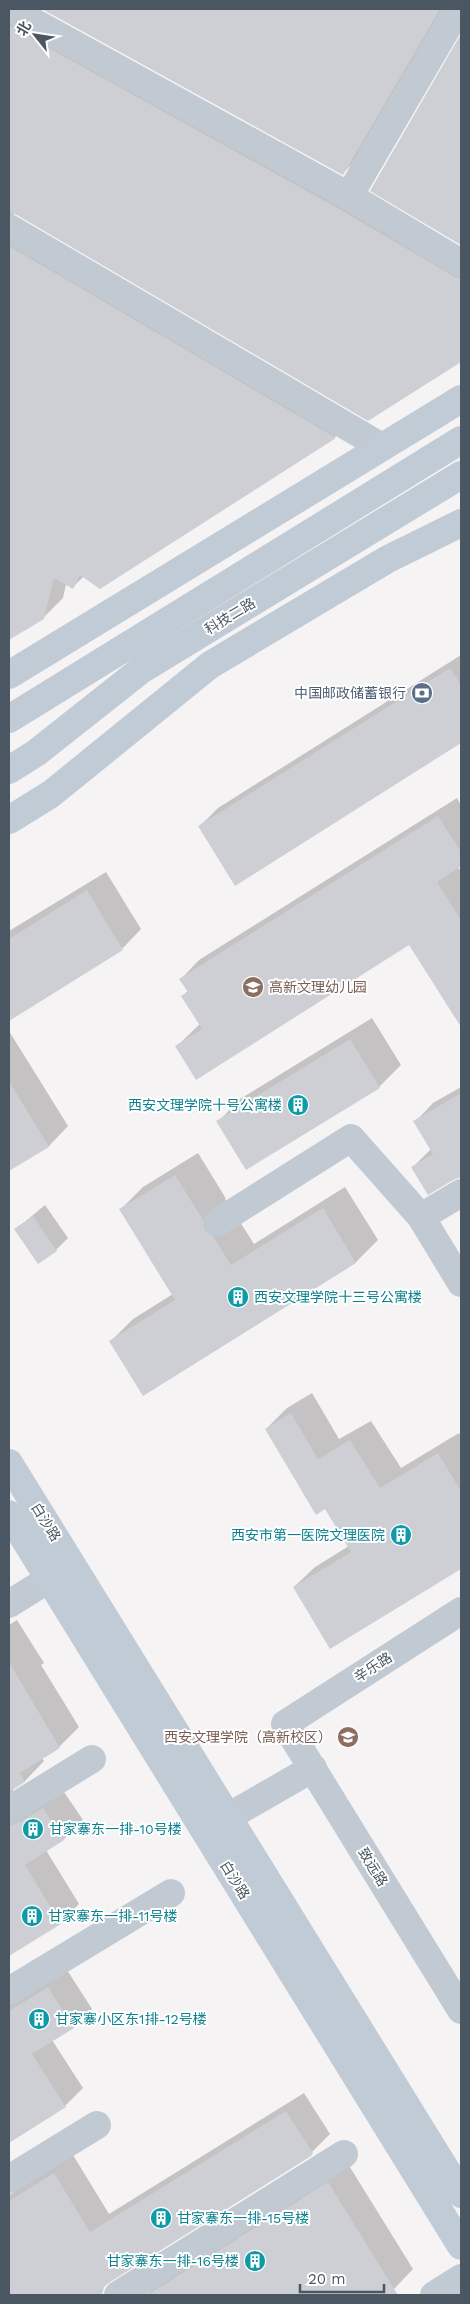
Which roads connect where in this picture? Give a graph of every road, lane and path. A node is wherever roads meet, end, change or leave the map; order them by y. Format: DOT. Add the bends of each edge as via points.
graph roads {
  1 [pos="10,9"];
  2 [pos="458,9"];
  3 [pos="349,196"];
  4 [pos="9,228"];
  5 [pos="461,263"];
  6 [pos="461,399"];
  7 [pos="461,440"];
  8 [pos="382,447"];
  9 [pos="461,475"];
  10 [pos="461,524"];
  11 [pos="9,675"];
  12 [pos="9,719"];
  13 [pos="9,770"];
  14 [pos="9,820"];
  15 [pos="461,1193"];
  16 [pos="421,1217"];
  17 [pos="218,1222"];
  18 [pos="461,1283"];
  19 [pos="9,1463"];
  20 [pos="9,1514"];
  21 [pos="50,1579"];
  22 [pos="9,1604"];
  23 [pos="461,1611"];
  24 [pos="285,1724"];
  25 [pos="92,1759"];
  26 [pos="313,1768"];
  27 [pos="9,1810"];
  28 [pos="228,1817"];
  29 [pos="171,1893"];
  30 [pos="9,1991"];
  31 [pos="461,2010"];
  32 [pos="97,2125"];
  33 [pos="344,2154"];
  34 [pos="9,2179"];
  35 [pos="461,2194"];
  36 [pos="461,2246"];
  37 [pos="461,2278"];
  38 [pos="118,2295"];
  39 [pos="434,2295"];
  1 -- 3 [label="street"];
  2 -- 3 [label="street"];
  3 -- 5 [label="street"];
  4 -- 8 [label="street"];
  6 -- 8 [label="street"];
  7 -- 12 [label="street, 科技二路"];
  8 -- 11 [label="street"];
  9 -- 13 [label="street, 科技二路" via="141,670 36,753"];
  10 -- 14 [label="street" via="388,559 210,665 51,794"];
  15 -- 16 [label="street"];
  16 -- 17 [label="street" via="351,1138"];
  16 -- 18 [label="street"];
  19 -- 28 [label="street, 白沙路"];
  20 -- 21 [label="street, 白沙路"];
  21 -- 22 [label="street"];
  21 -- 36 [label="street, 白沙路"];
  23 -- 24 [label="street, 辛乐路"];
  24 -- 26 [label="street, 致远路"];
  25 -- 27 [label="street"];
  26 -- 28 [label="street"];
  26 -- 31 [label="street, 致远路"];
  28 -- 35 [label="street, 白沙路"];
  29 -- 30 [label="street"];
  32 -- 34 [label="street"];
  33 -- 38 [label="street"];
  37 -- 39 [label="street"];
}
